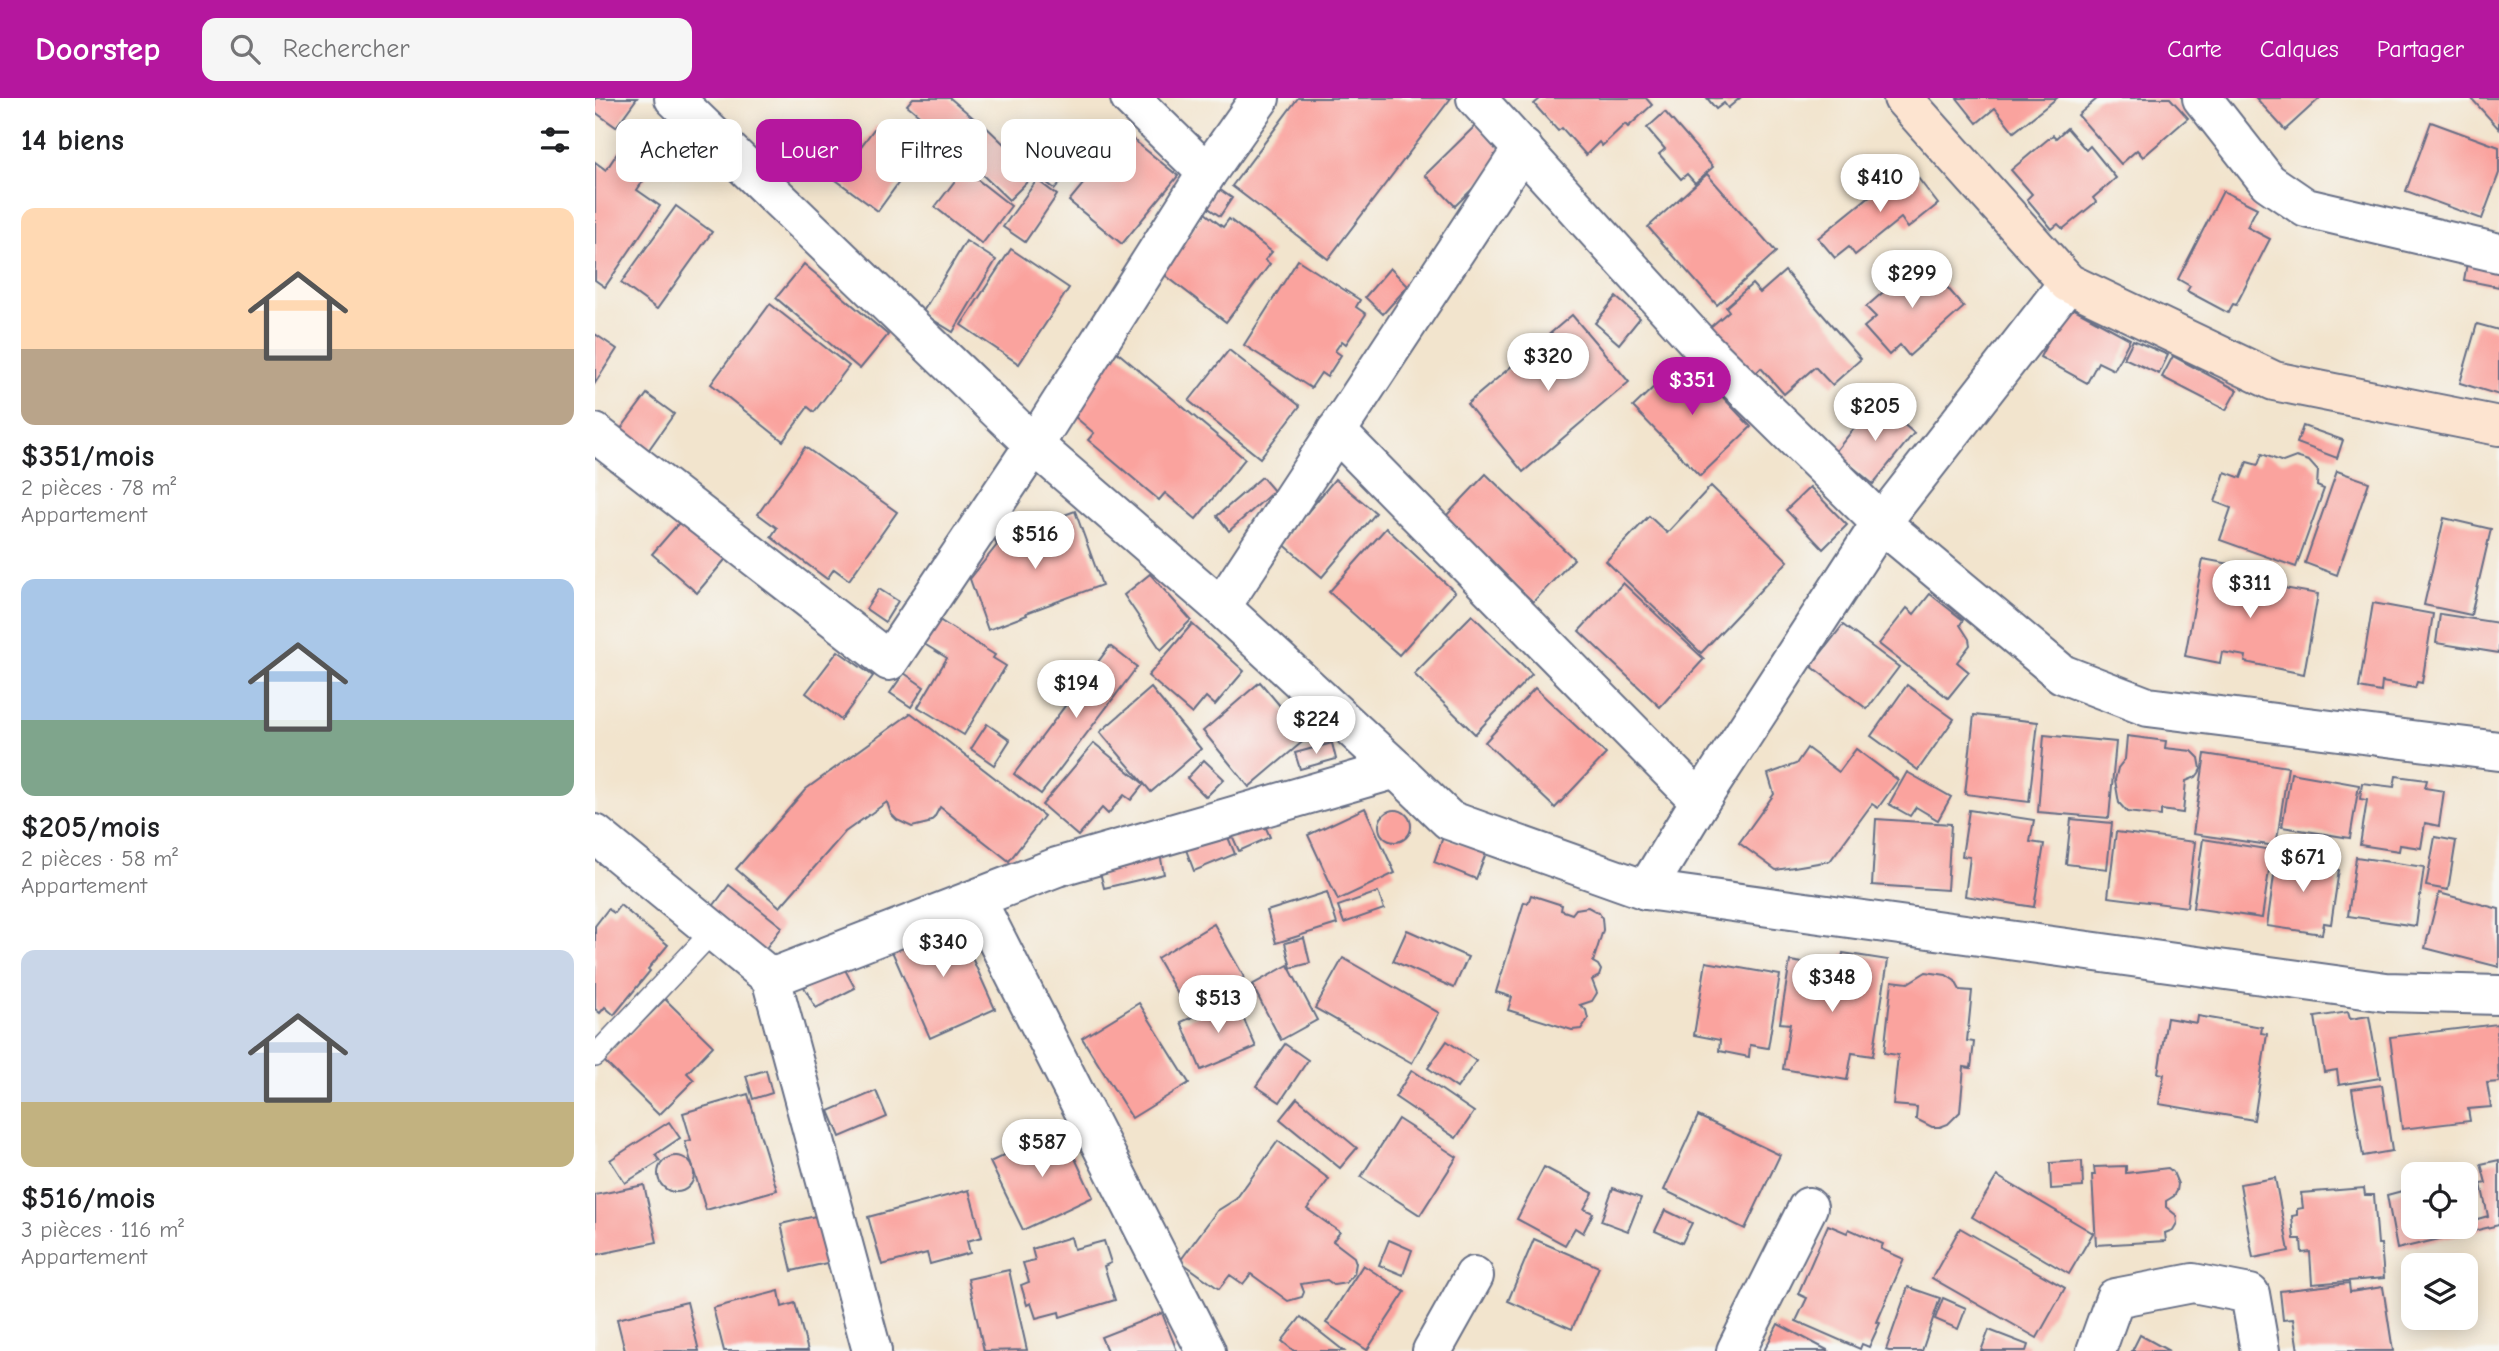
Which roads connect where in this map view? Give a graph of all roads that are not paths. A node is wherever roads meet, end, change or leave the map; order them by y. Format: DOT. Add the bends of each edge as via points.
graph roads {
  1 [pos="674,98"];
  2 [pos="1130,98"];
  3 [pos="1260,98"];
  4 [pos="1476,98"];
  5 [pos="1903,98"];
  6 [pos="2202,98"];
  7 [pos="1523,148"];
  8 [pos="1207,173"];
  9 [pos="2499,253"];
  10 [pos="2068,283"];
  11 [pos="2499,426"];
  12 [pos="1336,431"];
  13 [pos="595,433"];
  14 [pos="1034,445"];
  15 [pos="1881,523"];
  16 [pos="1221,607"];
  17 [pos="2499,751"];
  18 [pos="1397,769"];
  19 [pos="1700,801"];
  20 [pos="595,834"];
  21 [pos="1646,890"];
  22 [pos="976,899"];
  23 [pos="713,931"];
  24 [pos="771,978"];
  25 [pos="2499,995"];
  26 [pos="595,1056"];
  27 [pos="1808,1207"];
  28 [pos="1474,1276"];
  29 [pos="872,1351"];
  30 [pos="1206,1351"];
  31 [pos="1432,1351"];
  32 [pos="1736,1351"];
  33 [pos="2096,1351"];
  34 [pos="2260,1351"];
  1 -- 14 [label="street"];
  2 -- 8 [label="street"];
  3 -- 8 [label="street"];
  4 -- 7 [label="street"];
  5 -- 10 [label="street"];
  6 -- 9 [label="street" via="2268,182 2306,208"];
  7 -- 12 [label="street"];
  7 -- 15 [label="street" via="1704,349"];
  8 -- 14 [label="street"];
  10 -- 11 [label="street" via="2274,381"];
  10 -- 15 [label="street"];
  12 -- 16 [label="street"];
  12 -- 19 [label="street"];
  13 -- 14 [label="street" via="889,660"];
  14 -- 16 [label="street"];
  15 -- 17 [label="street" via="2062,674 2148,707"];
  15 -- 19 [label="street"];
  16 -- 18 [label="street"];
  18 -- 21 [label="street" via="1449,820"];
  18 -- 22 [label="street" via="1057,867"];
  19 -- 21 [label="street"];
  20 -- 23 [label="street"];
  21 -- 25 [label="street" via="2386,992"];
  22 -- 24 [label="street"];
  22 -- 30 [label="street"];
  23 -- 24 [label="street"];
  23 -- 26 [label="lane"];
  24 -- 29 [label="street"];
  27 -- 32 [label="street"];
  28 -- 31 [label="street"];
  33 -- 34 [label="street" via="2115,1298 2193,1283 2250,1294"];
}
